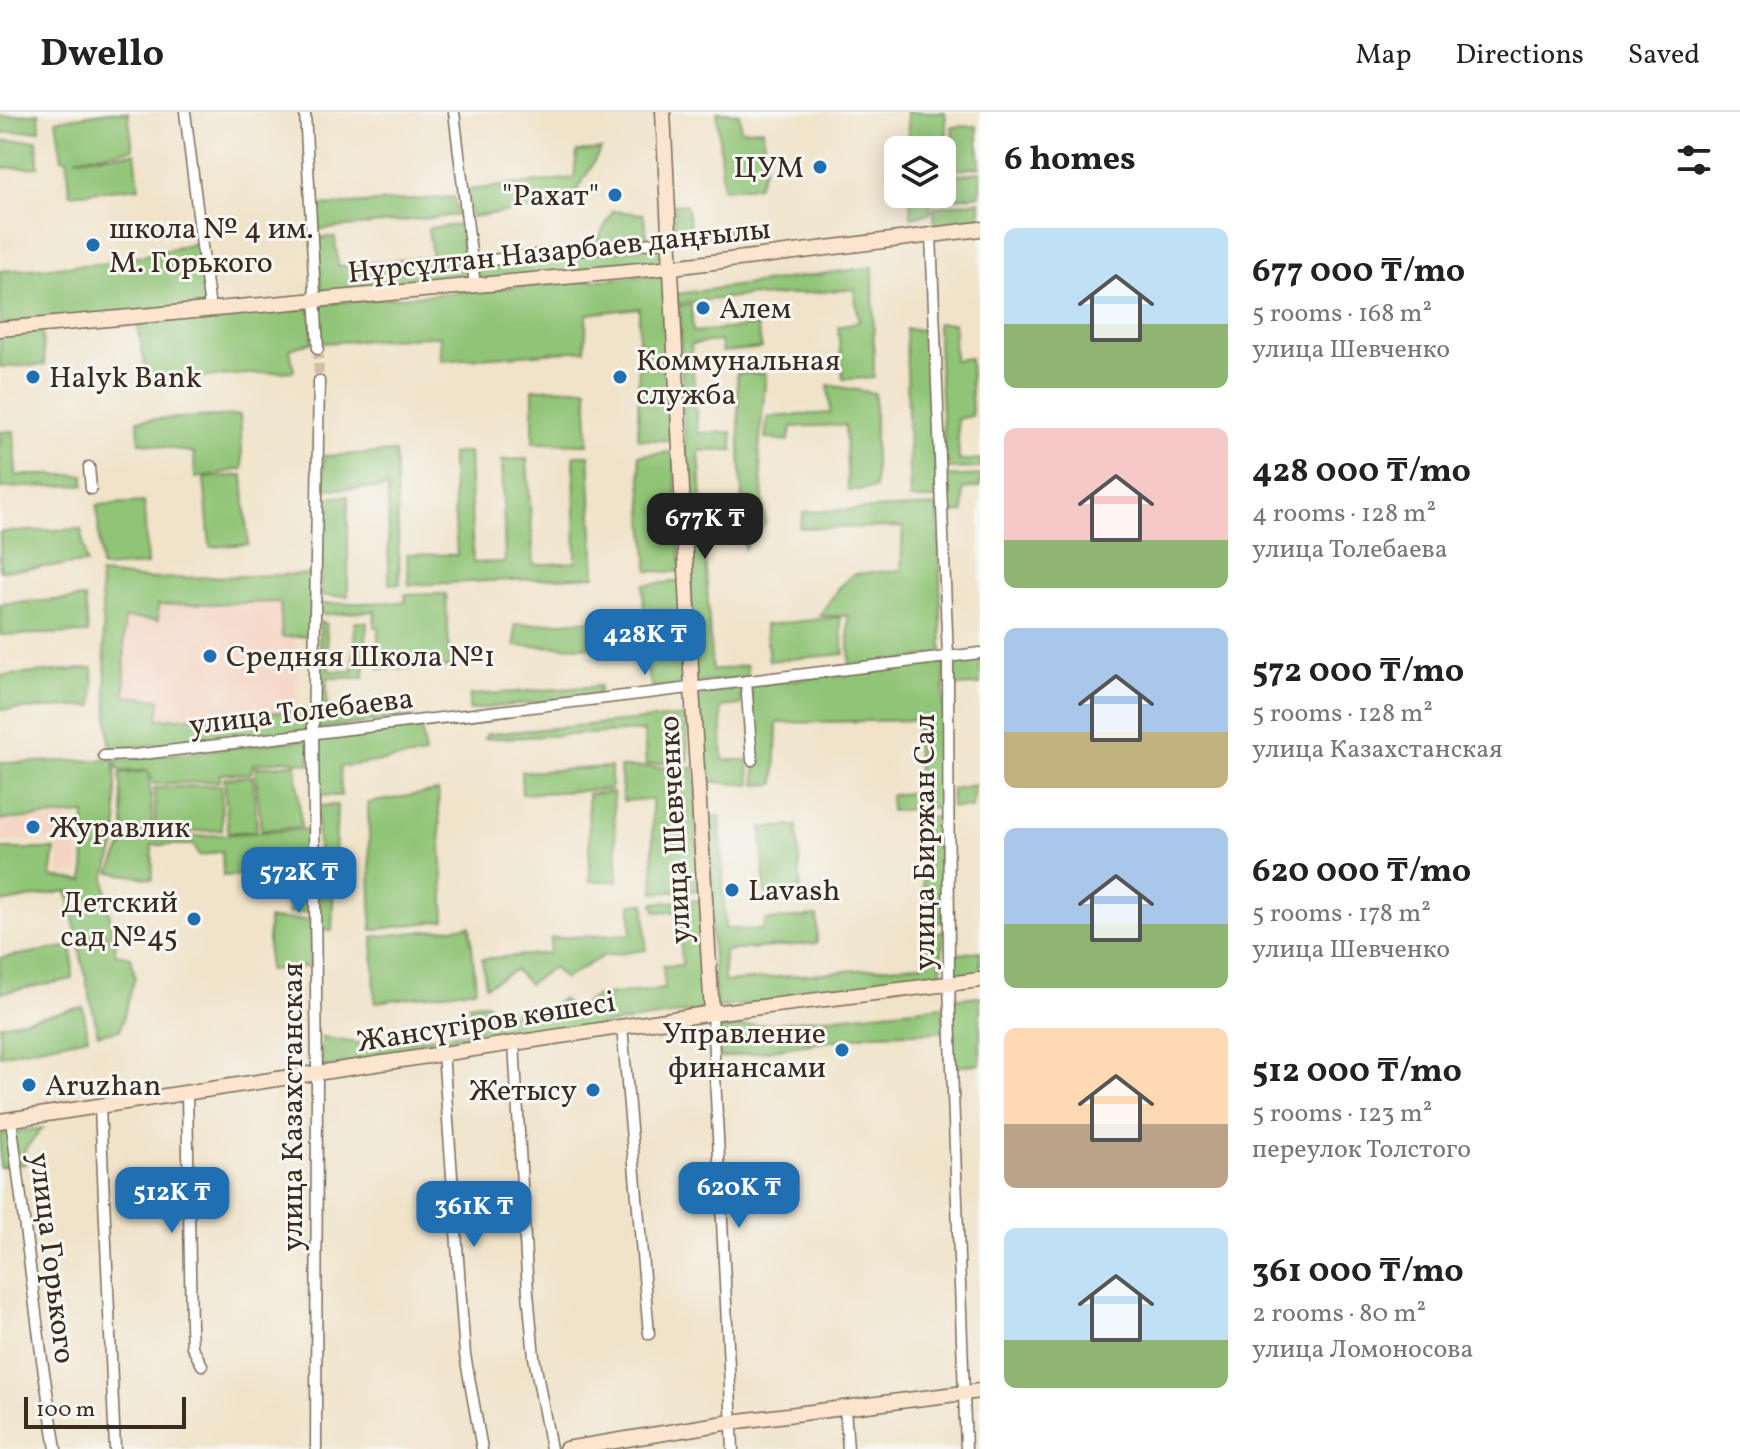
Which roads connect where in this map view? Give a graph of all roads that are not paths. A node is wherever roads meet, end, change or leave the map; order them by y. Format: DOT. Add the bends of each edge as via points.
graph roads {
  1 [pos="185,112"];
  2 [pos="305,112"];
  3 [pos="454,112"];
  4 [pos="663,112"];
  5 [pos="980,229"];
  6 [pos="931,235"];
  7 [pos="671,241"];
  8 [pos="472,262"];
  9 [pos="673,267"];
  10 [pos="475,286"];
  11 [pos="316,300"];
  12 [pos="210,309"];
  13 [pos="0,329"];
  14 [pos="318,349"];
  15 [pos="319,381"];
  16 [pos="89,467"];
  17 [pos="91,489"];
  18 [pos="980,653"];
  19 [pos="948,657"];
  20 [pos="746,681"];
  21 [pos="692,688"];
  22 [pos="313,734"];
  23 [pos="104,756"];
  24 [pos="752,760"];
  25 [pos="980,980"];
  26 [pos="949,984"];
  27 [pos="712,1013"];
  28 [pos="622,1026"];
  29 [pos="514,1042"];
  30 [pos="443,1052"];
  31 [pos="317,1072"];
  32 [pos="187,1094"];
  33 [pos="100,1107"];
  34 [pos="6,1121"];
  35 [pos="649,1334"];
  36 [pos="202,1365"];
  37 [pos="980,1391"];
  38 [pos="962,1394"];
  39 [pos="845,1408"];
  40 [pos="731,1422"];
  41 [pos="576,1448"];
  42 [pos="56,1449"];
  43 [pos="115,1449"];
  44 [pos="316,1449"];
  45 [pos="482,1449"];
  46 [pos="551,1449"];
  47 [pos="733,1449"];
  48 [pos="848,1449"];
  49 [pos="966,1449"];
  1 -- 12 [label="street"];
  2 -- 11 [label="street"];
  3 -- 8 [label="street"];
  4 -- 7 [label="main road, улица Шевченко"];
  5 -- 6 [label="main road, Нұрсұлтан Назарбаев даңғылы"];
  6 -- 9 [label="main road, Нұрсұлтан Назарбаев даңғылы"];
  6 -- 19 [label="street, улица Биржан Сал"];
  7 -- 8 [label="street"];
  7 -- 9 [label="main road, улица Шевченко"];
  8 -- 10 [label="street"];
  9 -- 10 [label="main road, Нұрсұлтан Назарбаев даңғылы"];
  9 -- 21 [label="main road, улица Шевченко"];
  10 -- 11 [label="main road, Нұрсұлтан Назарбаев даңғылы"];
  11 -- 12 [label="main road, Нұрсұлтан Назарбаев даңғылы"];
  11 -- 14 [label="street"];
  12 -- 13 [label="main road, Нұрсұлтан Назарбаев даңғылы"];
  15 -- 22 [label="street, улица Казахстанская"];
  16 -- 17 [label="street"];
  18 -- 19 [label="street, улица Толебаева"];
  19 -- 20 [label="street, улица Толебаева"];
  19 -- 26 [label="street, улица Биржан Сал"];
  20 -- 21 [label="street, улица Толебаева"];
  20 -- 24 [label="street"];
  21 -- 22 [label="street, улица Толебаева"];
  21 -- 27 [label="main road, улица Шевченко"];
  22 -- 23 [label="street, улица Толебаева"];
  22 -- 31 [label="street, улица Казахстанская"];
  25 -- 26 [label="main road, Жансүгіров көшесі"];
  26 -- 27 [label="main road, Жансүгіров көшесі"];
  26 -- 38 [label="street, улица Биржан Сал"];
  27 -- 28 [label="main road, Жансүгіров көшесі"];
  27 -- 40 [label="street, улица Шевченко"];
  28 -- 29 [label="main road, Жансүгіров көшесі"];
  28 -- 35 [label="street"];
  29 -- 30 [label="main road, Жансүгіров көшесі"];
  29 -- 46 [label="street" via="528,1293"];
  30 -- 31 [label="main road, Жансүгіров көшесі"];
  30 -- 45 [label="street" via="465,1355"];
  31 -- 32 [label="main road, Жансүгіров көшесі"];
  31 -- 44 [label="street, улица Казахстанская"];
  32 -- 33 [label="main road, Жансүгіров көшесі"];
  32 -- 36 [label="street" via="192,1347"];
  33 -- 34 [label="main road, Жансүгіров көшесі"];
  33 -- 43 [label="street"];
  34 -- 42 [label="street, улица Горького"];
  37 -- 38 [label="main road"];
  38 -- 39 [label="main road"];
  38 -- 49 [label="street, улица Биржан Сал"];
  39 -- 40 [label="main road"];
  39 -- 48 [label="street"];
  40 -- 41 [label="main road"];
  40 -- 47 [label="street, улица Шевченко"];
}
